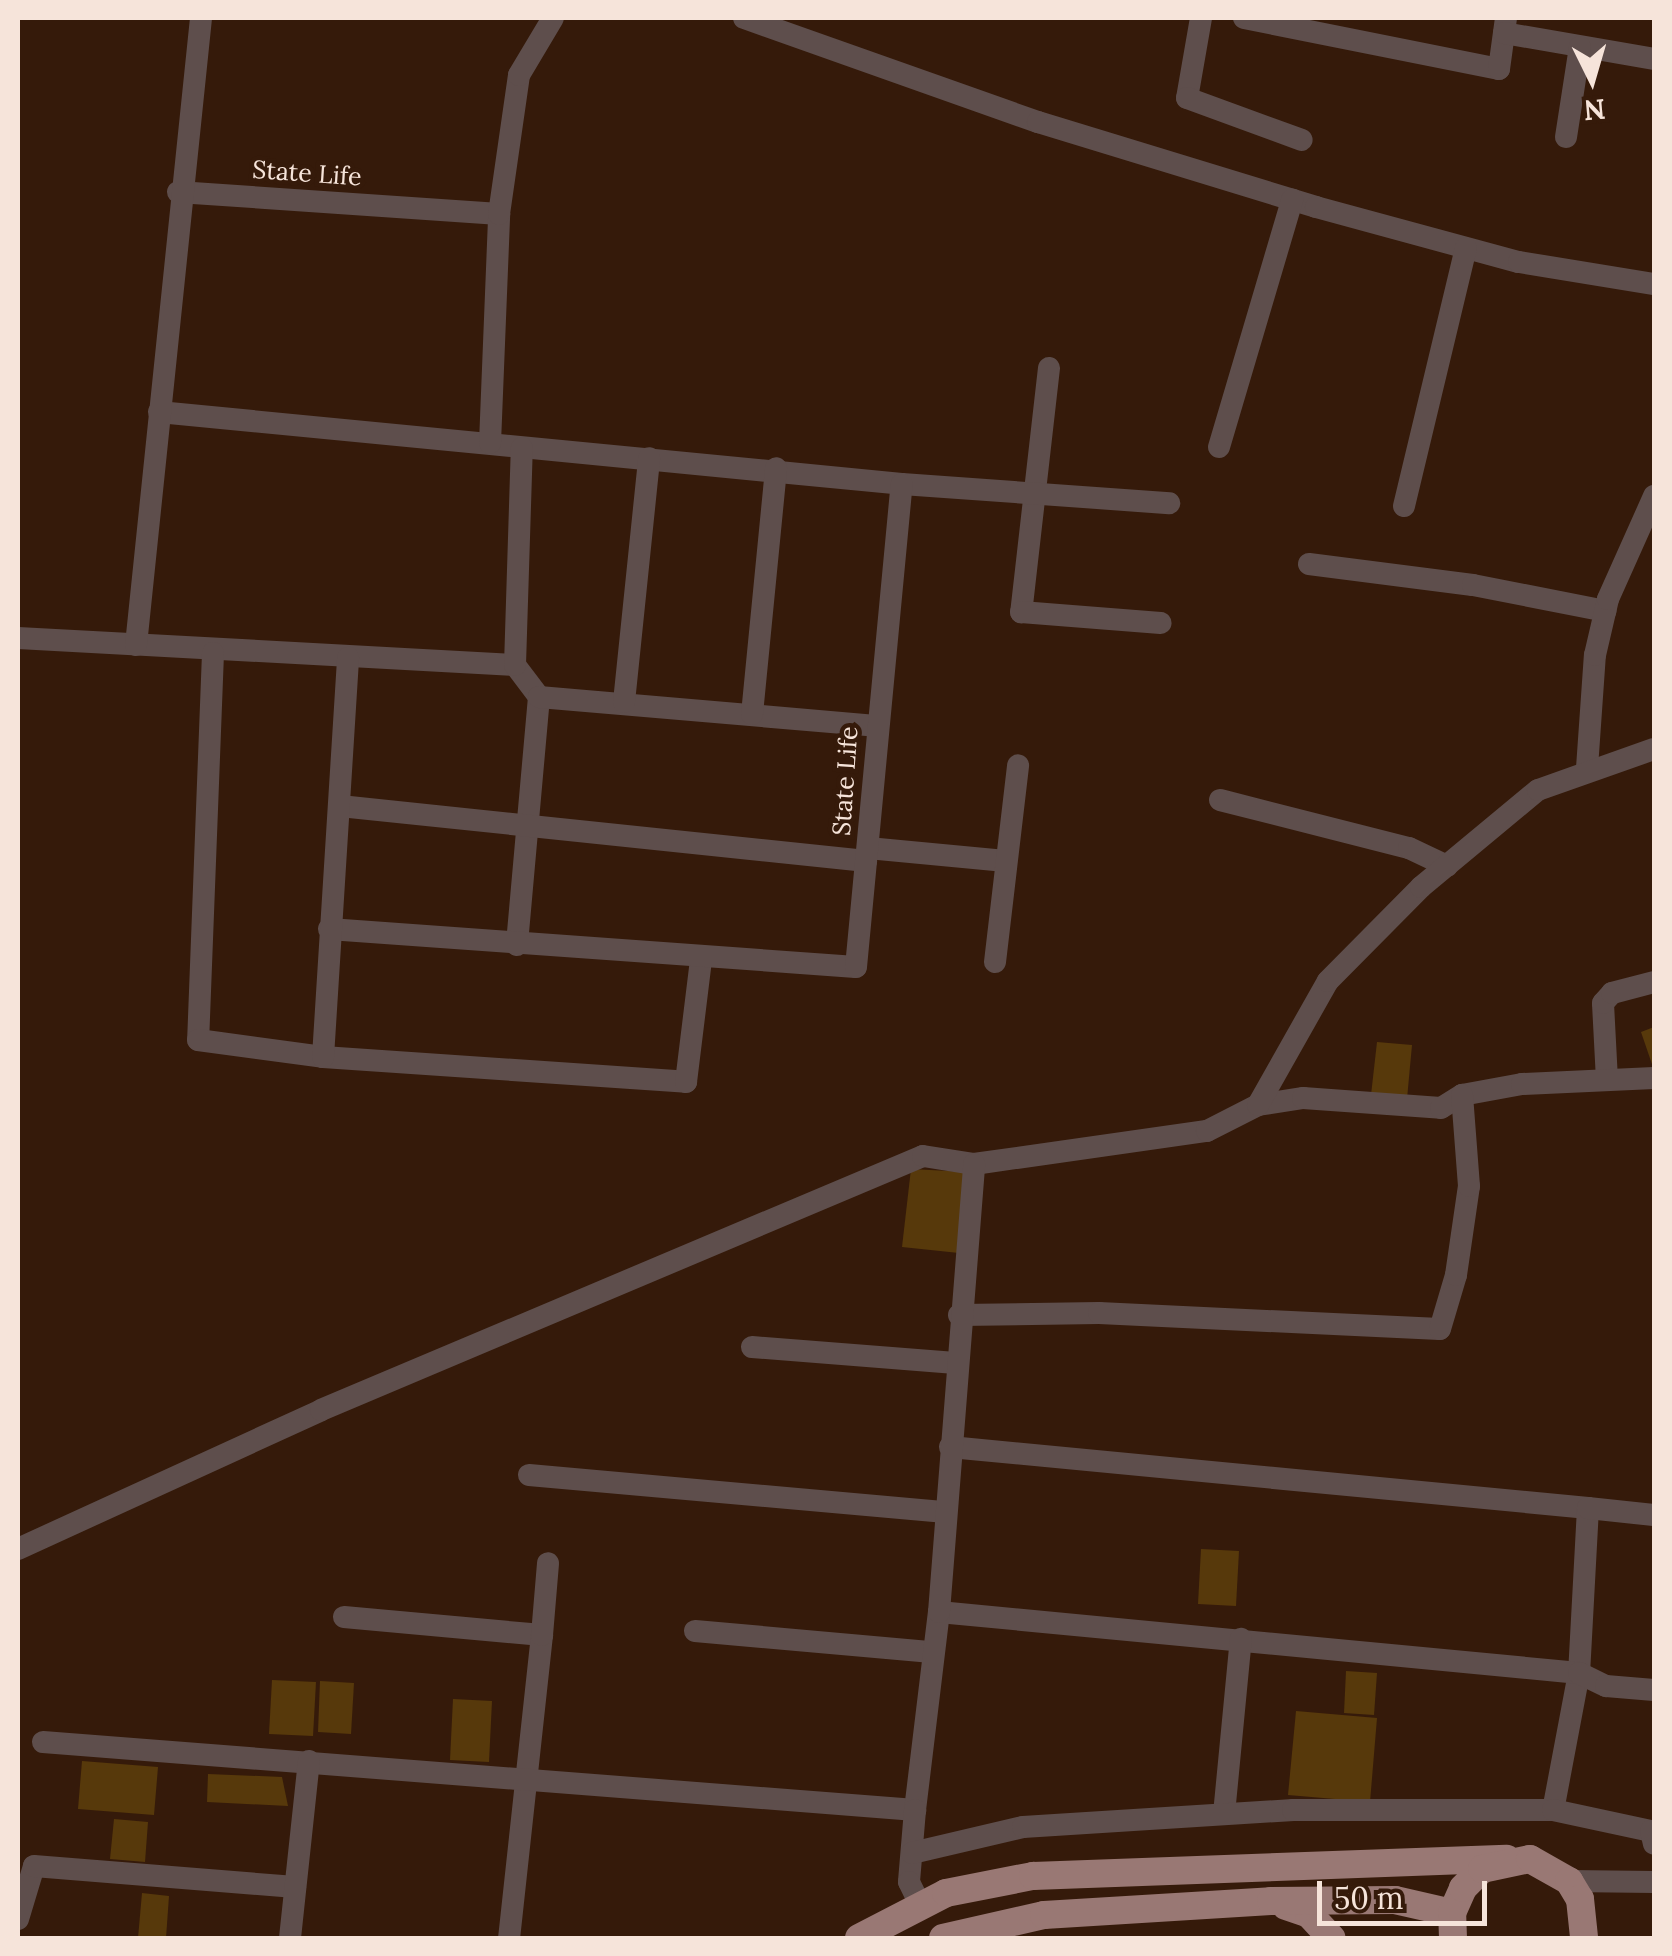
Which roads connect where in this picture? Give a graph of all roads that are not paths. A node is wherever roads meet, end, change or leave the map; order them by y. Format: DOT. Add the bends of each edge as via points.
graph roads {
  1 [pos="201,18"];
  2 [pos="553,18"];
  3 [pos="744,18"];
  4 [pos="1201,18"];
  5 [pos="1244,18"];
  6 [pos="1505,25"];
  7 [pos="1580,47"];
  8 [pos="1654,58"];
  9 [pos="1566,137"];
  10 [pos="1302,140"];
  11 [pos="178,192"];
  12 [pos="1292,200"];
  13 [pos="500,214"];
  14 [pos="1466,248"];
  15 [pos="1654,284"];
  16 [pos="1049,368"];
  17 [pos="159,412"];
  18 [pos="490,443"];
  19 [pos="1219,447"];
  20 [pos="522,448"];
  21 [pos="649,458"];
  22 [pos="776,468"];
  23 [pos="902,484"];
  24 [pos="1035,494"];
  25 [pos="1654,496"];
  26 [pos="1169,502"];
  27 [pos="1404,506"];
  28 [pos="1309,564"];
  29 [pos="1605,611"];
  30 [pos="1160,623"];
  31 [pos="18,638"];
  32 [pos="136,645"];
  33 [pos="214,653"];
  34 [pos="348,658"];
  35 [pos="515,665"];
  36 [pos="539,697"];
  37 [pos="624,702"];
  38 [pos="752,714"];
  39 [pos="876,726"];
  40 [pos="1654,750"];
  41 [pos="1018,765"];
  42 [pos="1588,768"];
  43 [pos="1220,800"];
  44 [pos="340,806"];
  45 [pos="528,830"];
  46 [pos="867,854"];
  47 [pos="1005,861"];
  48 [pos="1447,866"];
  49 [pos="329,929"];
  50 [pos="517,945"];
  51 [pos="702,960"];
  52 [pos="995,962"];
  53 [pos="1654,982"];
  54 [pos="323,1057"];
  55 [pos="1654,1078"];
  56 [pos="1607,1080"];
  57 [pos="1462,1095"];
  58 [pos="1258,1105"];
  59 [pos="974,1164"];
  60 [pos="959,1315"];
  61 [pos="752,1347"];
  62 [pos="955,1363"];
  63 [pos="950,1448"];
  64 [pos="529,1475"];
  65 [pos="1588,1508"];
  66 [pos="944,1512"];
  67 [pos="1654,1515"];
  68 [pos="18,1549"];
  69 [pos="548,1563"];
  70 [pos="938,1612"];
  71 [pos="344,1617"];
  72 [pos="695,1631"];
  73 [pos="542,1636"];
  74 [pos="1241,1639"];
  75 [pos="929,1652"];
  76 [pos="1579,1673"];
  77 [pos="1654,1690"];
  78 [pos="43,1742"];
  79 [pos="308,1762"];
  80 [pos="527,1777"];
  81 [pos="915,1810"];
  82 [pos="1553,1810"];
  83 [pos="1224,1814"];
  84 [pos="1654,1844"];
  85 [pos="912,1853"];
  86 [pos="1654,1858"];
  87 [pos="1507,1860"];
  88 [pos="1568,1881"];
  89 [pos="1650,1881"];
  90 [pos="296,1887"];
  91 [pos="1272,1901"];
  92 [pos="920,1905"];
  93 [pos="18,1918"];
  94 [pos="1453,1926"];
  95 [pos="1324,1935"];
  96 [pos="290,1938"];
  97 [pos="510,1938"];
  98 [pos="859,1938"];
  99 [pos="943,1938"];
  100 [pos="1584,1938"];
  1 -- 11 [label="street"];
  2 -- 13 [label="street" via="519,75"];
  3 -- 12 [label="street" via="1038,122"];
  4 -- 10 [label="street" via="1187,98"];
  5 -- 6 [label="street" via="1499,69"];
  6 -- 7 [label="street"];
  7 -- 8 [label="street"];
  7 -- 9 [label="street"];
  11 -- 13 [label="street, State Life"];
  11 -- 17 [label="street"];
  12 -- 14 [label="street"];
  12 -- 19 [label="street"];
  13 -- 18 [label="street"];
  14 -- 15 [label="street"];
  14 -- 27 [label="street"];
  16 -- 24 [label="street"];
  17 -- 18 [label="street"];
  17 -- 32 [label="street"];
  18 -- 20 [label="street"];
  20 -- 21 [label="street"];
  20 -- 35 [label="street"];
  21 -- 22 [label="street"];
  21 -- 37 [label="street"];
  22 -- 23 [label="street"];
  22 -- 38 [label="street"];
  23 -- 24 [label="street"];
  23 -- 39 [label="street, State Life"];
  24 -- 26 [label="street"];
  24 -- 30 [label="street" via="1022,612"];
  25 -- 29 [label="street"];
  28 -- 29 [label="street" via="1473,584"];
  29 -- 42 [label="street"];
  31 -- 32 [label="street"];
  32 -- 33 [label="street"];
  33 -- 34 [label="street"];
  33 -- 54 [label="street" via="198,1040"];
  34 -- 35 [label="street"];
  34 -- 44 [label="street"];
  35 -- 36 [label="street"];
  36 -- 37 [label="street"];
  36 -- 45 [label="street"];
  37 -- 38 [label="street"];
  38 -- 39 [label="street"];
  39 -- 46 [label="street, State Life"];
  40 -- 42 [label="street"];
  41 -- 47 [label="street"];
  42 -- 48 [label="street" via="1538,790"];
  43 -- 48 [label="street" via="1409,848"];
  44 -- 45 [label="street"];
  44 -- 49 [label="street"];
  45 -- 46 [label="street"];
  45 -- 50 [label="street"];
  46 -- 47 [label="street"];
  46 -- 51 [label="street, State Life" via="856,968"];
  47 -- 52 [label="street"];
  48 -- 58 [label="street" via="1328,981"];
  49 -- 50 [label="street, State Life"];
  49 -- 54 [label="street"];
  50 -- 51 [label="street, State Life"];
  51 -- 54 [label="street" via="686,1082"];
  53 -- 56 [label="street" via="1612,993 1604,1003"];
  55 -- 56 [label="street"];
  56 -- 57 [label="street"];
  57 -- 58 [label="street" via="1441,1108 1303,1098"];
  57 -- 60 [label="street" via="1469,1186 1440,1329 1099,1313"];
  58 -- 59 [label="street" via="1207,1131"];
  59 -- 60 [label="street"];
  59 -- 68 [label="street" via="924,1156 321,1410"];
  60 -- 62 [label="street"];
  61 -- 62 [label="street"];
  62 -- 63 [label="street"];
  63 -- 65 [label="street"];
  63 -- 66 [label="street"];
  64 -- 66 [label="street"];
  65 -- 67 [label="street"];
  65 -- 76 [label="street"];
  66 -- 70 [label="street"];
  69 -- 73 [label="street"];
  70 -- 74 [label="street"];
  70 -- 75 [label="street"];
  71 -- 73 [label="street"];
  72 -- 75 [label="street"];
  73 -- 80 [label="street"];
  74 -- 76 [label="street"];
  74 -- 83 [label="street"];
  75 -- 81 [label="street"];
  76 -- 77 [label="street" via="1606,1686"];
  76 -- 82 [label="street"];
  78 -- 79 [label="street"];
  79 -- 80 [label="street"];
  79 -- 90 [label="street"];
  80 -- 81 [label="street"];
  80 -- 97 [label="street"];
  81 -- 85 [label="street"];
  82 -- 83 [label="street"];
  82 -- 84 [label="street" via="1650,1831"];
  83 -- 85 [label="street" via="1023,1827"];
  85 -- 92 [label="street" via="909,1882"];
  86 -- 89 [label="street"];
  87 -- 88 [label="main road" via="1530,1860"];
  87 -- 92 [label="main road" via="1034,1876 946,1893"];
  87 -- 94 [label="main road" via="1482,1869 1463,1888"];
  88 -- 89 [label="street"];
  88 -- 100 [label="main road" via="1580,1899"];
  90 -- 93 [label="street" via="34,1866"];
  90 -- 96 [label="street"];
  91 -- 94 [label="main road" via="1395,1900"];
  91 -- 95 [label="main road"];
  91 -- 99 [label="main road" via="1044,1915"];
  92 -- 98 [label="main road"];
}
